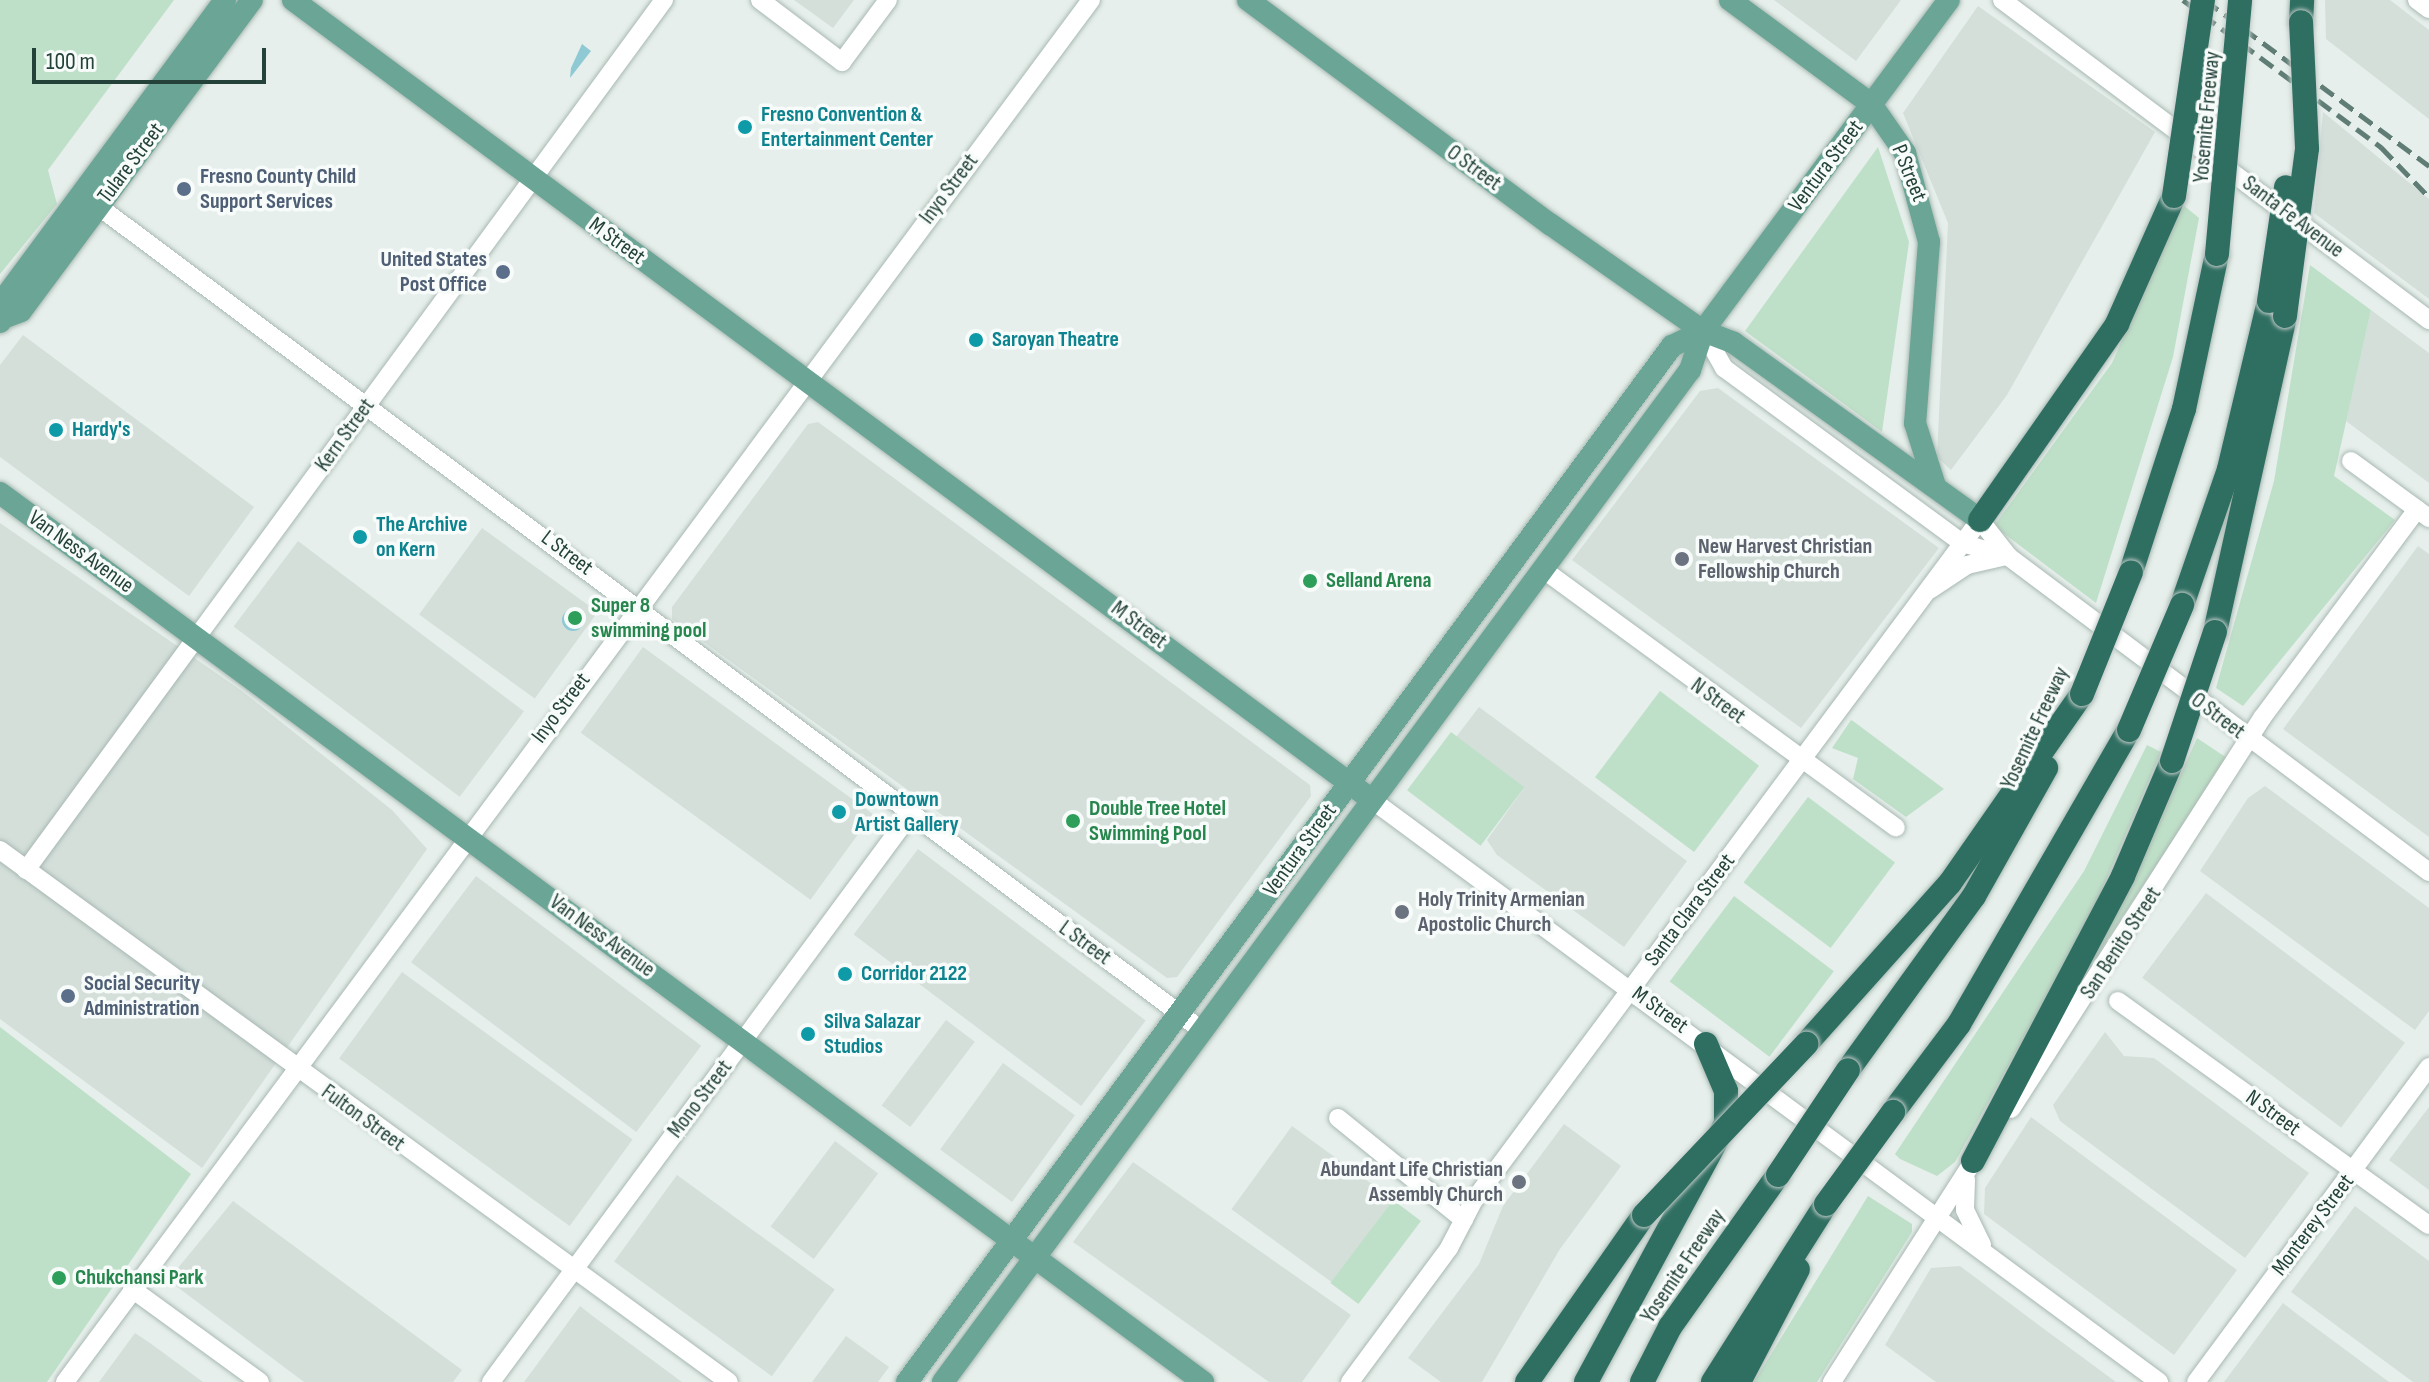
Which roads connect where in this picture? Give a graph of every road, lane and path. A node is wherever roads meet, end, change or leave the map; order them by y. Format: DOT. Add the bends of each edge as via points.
graph roads {
  1 [pos="225,0"];
  2 [pos="252,0"];
  3 [pos="293,0"];
  4 [pos="664,0"];
  5 [pos="760,0"];
  6 [pos="888,0"];
  7 [pos="1091,0"];
  8 [pos="1248,0"];
  9 [pos="1730,0"];
  10 [pos="1949,0"];
  11 [pos="2002,0"];
  12 [pos="2203,0"];
  13 [pos="2240,0"];
  14 [pos="2417,0"];
  15 [pos="2429,9"];
  16 [pos="2301,11"];
  17 [pos="1871,104"];
  18 [pos="533,179"];
  19 [pos="90,201"];
  20 [pos="2277,308"];
  21 [pos="2,320"];
  22 [pos="2429,320"];
  23 [pos="1703,331"];
  24 [pos="806,378"];
  25 [pos="367,405"];
  26 [pos="1915,423"];
  27 [pos="1885,453"];
  28 [pos="2351,461"];
  29 [pos="1938,490"];
  30 [pos="0,493"];
  31 [pos="2423,513"];
  32 [pos="1980,520"];
  33 [pos="1962,543"];
  34 [pos="2009,557"];
  35 [pos="1544,570"];
  36 [pos="1931,589"];
  37 [pos="638,606"];
  38 [pos="197,638"];
  39 [pos="2082,694"];
  40 [pos="2251,741"];
  41 [pos="1799,761"];
  42 [pos="1348,783"];
  43 [pos="1372,800"];
  44 [pos="909,816"];
  45 [pos="1896,828"];
  46 [pos="466,837"];
  47 [pos="0,850"];
  48 [pos="26,870"];
  49 [pos="2429,872"];
  50 [pos="1630,988"];
  51 [pos="2118,1001"];
  52 [pos="1182,1015"];
  53 [pos="1203,1031"];
  54 [pos="744,1040"];
  55 [pos="1706,1044"];
  56 [pos="2429,1067"];
  57 [pos="294,1069"];
  58 [pos="1338,1118"];
  59 [pos="1973,1161"];
  60 [pos="2353,1171"];
  61 [pos="1826,1204"];
  62 [pos="1939,1218"];
  63 [pos="1464,1220"];
  64 [pos="2429,1225"];
  65 [pos="1010,1238"];
  66 [pos="1984,1251"];
  67 [pos="1035,1255"];
  68 [pos="575,1270"];
  69 [pos="132,1289"];
  70 [pos="65,1382"];
  71 [pos="260,1382"];
  72 [pos="491,1382"];
  73 [pos="729,1382"];
  74 [pos="907,1382"];
  75 [pos="943,1382"];
  76 [pos="1203,1382"];
  77 [pos="1350,1382"];
  78 [pos="1527,1382"];
  79 [pos="1586,1382"];
  80 [pos="1642,1382"];
  81 [pos="1713,1382"];
  82 [pos="1739,1382"];
  83 [pos="1832,1382"];
  84 [pos="2159,1382"];
  85 [pos="2196,1382"];
  1 -- 19 [label="main road, Tulare Street"];
  2 -- 19 [label="main road, Tulare Street"];
  3 -- 18 [label="main road, M Street"];
  4 -- 18 [label="street, Kern Street"];
  5 -- 6 [label="street" via="842,62"];
  7 -- 24 [label="street, Inyo Street"];
  8 -- 23 [label="main road, O Street"];
  9 -- 17 [label="main road, P Street"];
  10 -- 17 [label="main road, Ventura Street"];
  11 -- 22 [label="street, Santa Fe Avenue"];
  12 -- 32 [label="highway, bridge" via="2174,196 2117,324"];
  13 -- 39 [label="highway, Yosemite Freeway, bridge" via="2217,254 2184,409 2131,572"];
  14 -- 15 [label="street"];
  16 -- 20 [label="highway, bridge" via="2307,148"];
  17 -- 23 [label="main road, Ventura Street"];
  17 -- 26 [label="main road, P Street" via="1905,153 1928,229"];
  18 -- 24 [label="main road, M Street"];
  18 -- 25 [label="street, Kern Street"];
  19 -- 21 [label="main road, Tulare Street" via="6,296"];
  19 -- 25 [label="street, L Street"];
  20 -- 59 [label="highway, bridge" via="2215,632 2172,761 2123,876"];
  20 -- 61 [label="highway, bridge" via="2182,605 2129,730 1959,1024"];
  23 -- 27 [label="main road, O Street" via="1734,343"];
  23 -- 33 [label="street, O Street" via="1724,368"];
  23 -- 35 [label="main road, Ventura Street" via="1694,365"];
  23 -- 42 [label="main road, Ventura Street" via="1672,346"];
  24 -- 37 [label="street, Inyo Street"];
  24 -- 42 [label="main road, M Street"];
  25 -- 37 [label="street, L Street"];
  25 -- 38 [label="street, Kern Street"];
  26 -- 27 [label="main road" via="1909,438"];
  26 -- 29 [label="main road, P Street"];
  27 -- 29 [label="main road, O Street"];
  28 -- 31 [label="street"];
  29 -- 32 [label="main road, O Street"];
  30 -- 38 [label="main road, Van Ness Avenue"];
  31 -- 40 [label="street, San Benito Street"];
  32 -- 33 [label="street, Santa Clara Street"];
  32 -- 34 [label="street, O Street"];
  33 -- 34 [label="street, O Street"];
  33 -- 36 [label="street, Santa Clara Street"];
  34 -- 36 [label="street" via="1967,565"];
  34 -- 40 [label="street, O Street"];
  35 -- 41 [label="street, N Street"];
  35 -- 43 [label="main road, Ventura Street"];
  36 -- 41 [label="street, Santa Clara Street"];
  37 -- 44 [label="street, L Street"];
  37 -- 46 [label="street, Inyo Street"];
  38 -- 46 [label="main road, Van Ness Avenue"];
  38 -- 48 [label="street, Kern Street"];
  39 -- 78 [label="highway, bridge" via="1950,883 1644,1215"];
  39 -- 80 [label="highway, Yosemite Freeway, bridge" via="1989,872 1670,1327"];
  40 -- 49 [label="street, O Street"];
  40 -- 59 [label="street, San Benito Street"];
  41 -- 45 [label="street, N Street"];
  41 -- 50 [label="street, Santa Clara Street"];
  42 -- 43 [label="main road, M Street"];
  42 -- 52 [label="main road, Ventura Street"];
  43 -- 50 [label="street, M Street"];
  43 -- 53 [label="main road, Ventura Street"];
  44 -- 52 [label="street, L Street"];
  44 -- 54 [label="street, Mono Street"];
  46 -- 54 [label="main road, Van Ness Avenue"];
  46 -- 57 [label="street, Inyo Street"];
  47 -- 48 [label="street, Fulton Street"];
  48 -- 57 [label="street, Fulton Street"];
  50 -- 55 [label="street, M Street"];
  50 -- 63 [label="street, Santa Clara Street"];
  51 -- 60 [label="street, N Street"];
  52 -- 53 [label="street, L Street"];
  52 -- 65 [label="main road, Ventura Street"];
  53 -- 67 [label="main road, Ventura Street"];
  54 -- 65 [label="main road, Van Ness Avenue"];
  54 -- 68 [label="street, Mono Street"];
  55 -- 62 [label="street, M Street"];
  55 -- 79 [label="highway" via="1726,1091 1726,1123"];
  56 -- 60 [label="street, Monterey Street"];
  57 -- 68 [label="street, Fulton Street"];
  57 -- 69 [label="street, Inyo Street"];
  58 -- 63 [label="street"];
  59 -- 62 [label="street, San Benito Street"];
  59 -- 66 [label="street" via="1962,1197"];
  60 -- 64 [label="street, N Street"];
  60 -- 85 [label="street, Monterey Street"];
  61 -- 81 [label="highway"];
  61 -- 82 [label="highway"];
  62 -- 66 [label="street, M Street"];
  62 -- 83 [label="street, San Benito Street"];
  63 -- 77 [label="street, Santa Clara Street"];
  65 -- 67 [label="main road, Van Ness Avenue"];
  65 -- 74 [label="main road, Ventura Street"];
  66 -- 84 [label="street, M Street"];
  67 -- 75 [label="main road, Ventura Street"];
  67 -- 76 [label="main road, Van Ness Avenue"];
  68 -- 72 [label="street, Mono Street"];
  68 -- 73 [label="street, Fulton Street"];
  69 -- 70 [label="street, Inyo Street"];
  69 -- 71 [label="street"];
}
